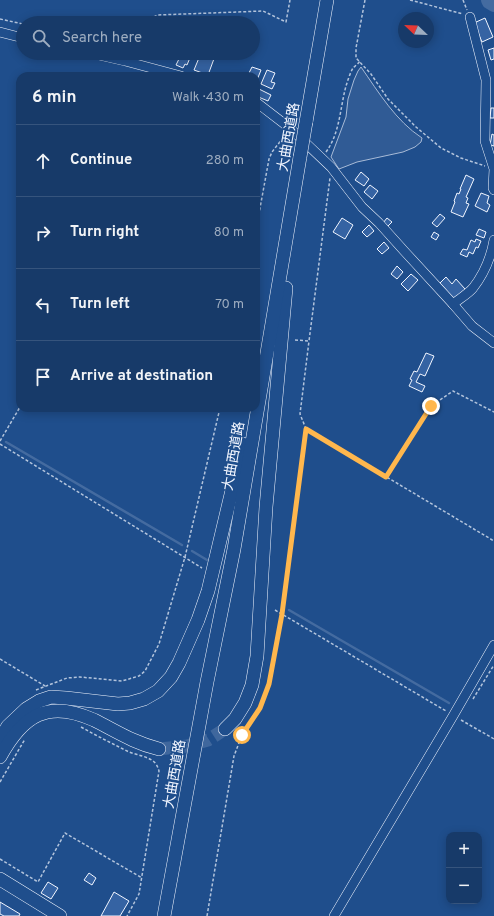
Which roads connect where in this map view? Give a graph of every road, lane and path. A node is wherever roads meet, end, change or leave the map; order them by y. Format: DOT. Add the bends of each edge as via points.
graph roads {
  1 [pos="290,0"];
  2 [pos="327,0"];
  3 [pos="365,0"];
  4 [pos="410,0"];
  5 [pos="463,0"];
  6 [pos="155,16"];
  7 [pos="470,16"];
  8 [pos="0,19"];
  9 [pos="16,22"];
  10 [pos="0,32"];
  11 [pos="16,36"];
  12 [pos="121,60"];
  13 [pos="360,61"];
  14 [pos="166,72"];
  15 [pos="260,105"];
  16 [pos="291,129"];
  17 [pos="322,158"];
  18 [pos="331,167"];
  19 [pos="494,169"];
  20 [pos="494,190"];
  21 [pos="295,193"];
  22 [pos="260,208"];
  23 [pos="494,240"];
  24 [pos="453,304"];
  25 [pos="273,320"];
  26 [pos="295,340"];
  27 [pos="309,341"];
  28 [pos="494,343"];
  29 [pos="260,374"];
  30 [pos="260,396"];
  31 [pos="17,412"];
  32 [pos="219,412"];
  33 [pos="251,412"];
  34 [pos="257,412"];
  35 [pos="494,412"];
  36 [pos="306,429"];
  37 [pos="0,442"];
  38 [pos="386,477"];
  39 [pos="494,541"];
  40 [pos="185,557"];
  41 [pos="202,568"];
  42 [pos="275,610"];
  43 [pos="282,614"];
  44 [pos="494,645"];
  45 [pos="0,659"];
  46 [pos="494,664"];
  47 [pos="45,686"];
  48 [pos="35,691"];
  49 [pos="472,701"];
  50 [pos="453,716"];
  51 [pos="81,727"];
  52 [pos="225,729"];
  53 [pos="26,738"];
  54 [pos="0,739"];
  55 [pos="494,739"];
  56 [pos="158,748"];
  57 [pos="0,756"];
  58 [pos="0,782"];
  59 [pos="0,859"];
  60 [pos="0,878"];
  61 [pos="142,878"];
  62 [pos="60,916"];
  63 [pos="127,916"];
  64 [pos="164,916"];
  65 [pos="207,916"];
  66 [pos="334,916"];
  1 -- 6 [label="path" via="286,22 263,11"];
  2 -- 21 [label="highway, 大曲西道路, bridge"];
  3 -- 13 [label="path" via="356,48 356,58"];
  4 -- 7 [label="path"];
  5 -- 7 [label="path"];
  7 -- 19 [label="street" via="486,80 485,141"];
  8 -- 9 [label="path"];
  10 -- 11 [label="street"];
  12 -- 14 [label="street"];
  13 -- 17 [label="path" via="348,79 337,131"];
  13 -- 19 [label="path" via="388,99 436,144 461,158"];
  15 -- 16 [label="street"];
  16 -- 17 [label="street"];
  16 -- 22 [label="path" via="269,159"];
  17 -- 18 [label="street"];
  18 -- 24 [label="street" via="362,207"];
  18 -- 27 [label="path"];
  19 -- 20 [label="street"];
  21 -- 25 [label="highway, 大曲西道路"];
  21 -- 52 [label="highway" via="266,507 257,656 252,685 245,703"];
  23 -- 24 [label="street" via="489,260 472,289"];
  24 -- 28 [label="street" via="472,326"];
  25 -- 29 [label="highway"];
  25 -- 30 [label="highway, 大曲西道路"];
  26 -- 27 [label="path"];
  27 -- 36 [label="path" via="300,414"];
  31 -- 37 [label="path"];
  32 -- 40 [label="path"];
  33 -- 54 [label="highway" via="208,591 198,620 171,677 158,691 144,700 130,703 51,697 39,701 26,708 8,726"];
  34 -- 64 [label="highway, 大曲西道路" via="234,549"];
  35 -- 38 [label="path" via="453,391 431,406"];
  36 -- 38 [label="path"];
  36 -- 43 [label="path"];
  37 -- 40 [label="path"];
  38 -- 39 [label="path"];
  40 -- 41 [label="path"];
  40 -- 47 [label="path" via="159,644 145,671 139,676 122,680 67,678"];
  42 -- 43 [label="path"];
  43 -- 50 [label="path"];
  43 -- 65 [label="path" via="269,684 260,708 242,735 234,756"];
  44 -- 50 [label="street"];
  45 -- 47 [label="path"];
  46 -- 49 [label="path"];
  47 -- 48 [label="path"];
  50 -- 55 [label="path"];
  50 -- 66 [label="street"];
  51 -- 61 [label="path" via="112,744 148,758 158,766"];
  53 -- 58 [label="path"];
  56 -- 57 [label="highway" via="146,746 94,720 58,711 44,712 31,718 17,730"];
  59 -- 61 [label="path" via="38,882 65,832"];
  60 -- 62 [label="highway"];
  61 -- 63 [label="path" via="140,894"];
}
